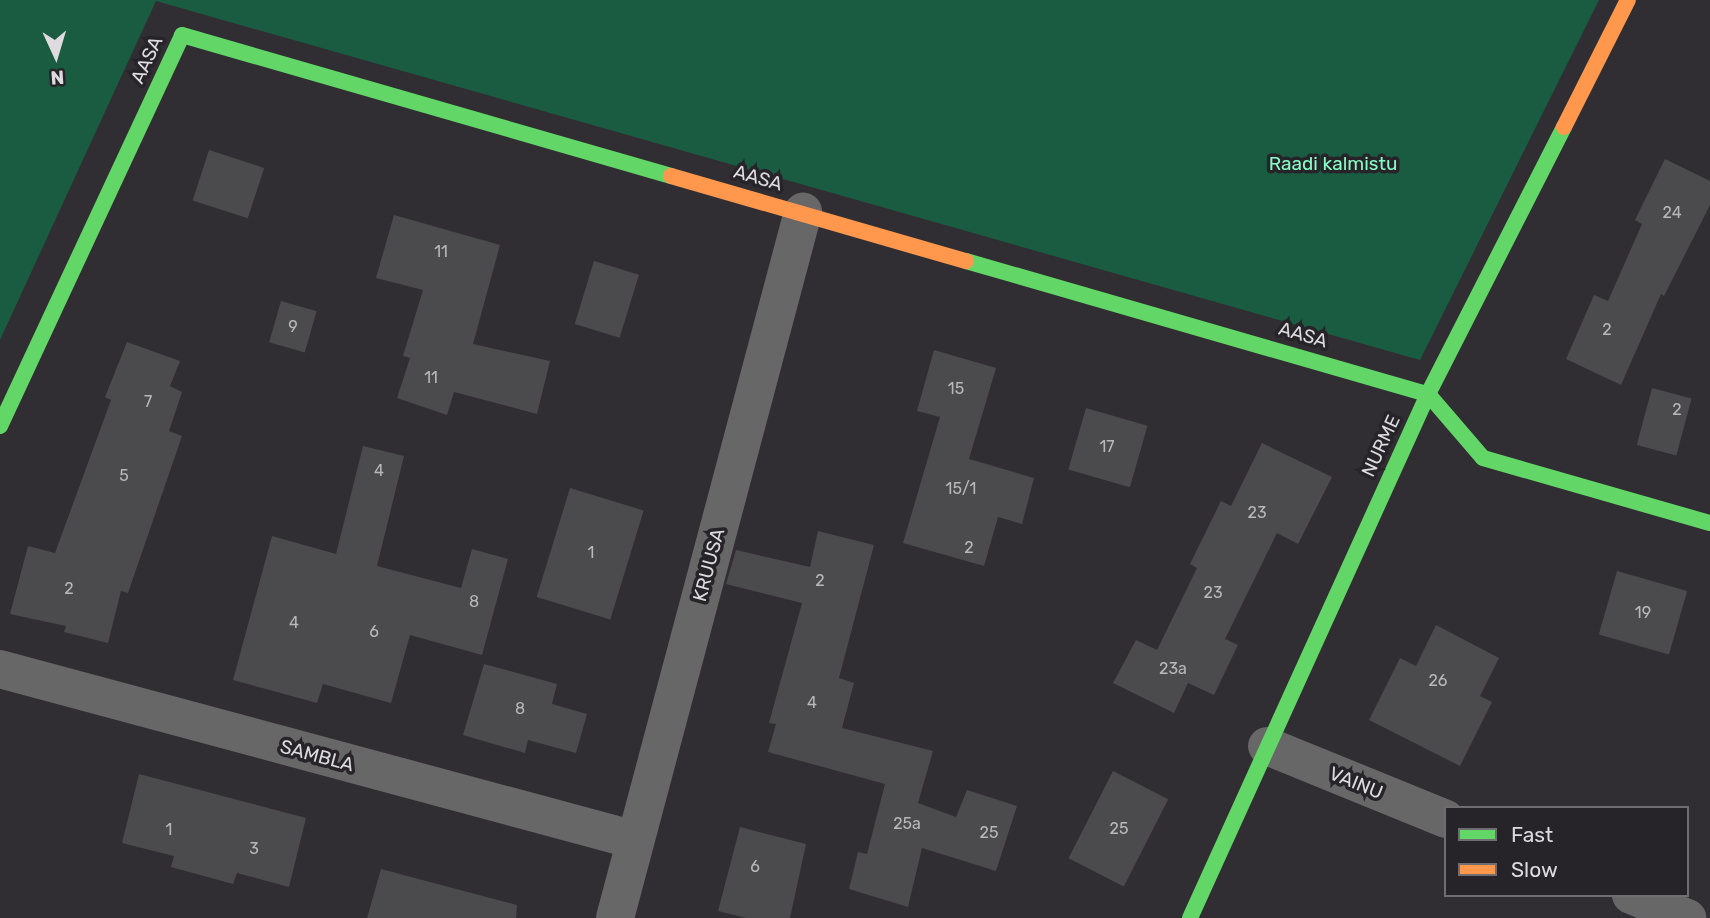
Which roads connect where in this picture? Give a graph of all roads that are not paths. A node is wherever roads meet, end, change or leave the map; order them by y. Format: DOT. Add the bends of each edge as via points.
graph roads {
  1 [pos="1628,0"];
  2 [pos="803,212"];
  3 [pos="1429,394"];
  4 [pos="0,426"];
  5 [pos="1710,523"];
  6 [pos="0,669"];
  7 [pos="1267,746"];
  8 [pos="1444,818"];
  9 [pos="635,840"];
  10 [pos="1636,897"];
  11 [pos="615,918"];
  12 [pos="1190,918"];
  13 [pos="1687,918"];
  1 -- 3 [label="street, NURME"];
  2 -- 3 [label="street, AASA"];
  2 -- 4 [label="street, AASA" via="182,35"];
  2 -- 9 [label="street, KRUUSA"];
  3 -- 5 [label="street" via="1483,458"];
  3 -- 7 [label="street, NURME"];
  6 -- 9 [label="street, SAMBLA"];
  7 -- 8 [label="street, VAINU"];
  7 -- 12 [label="street, NURME"];
  9 -- 11 [label="street, KRUUSA"];
  10 -- 13 [label="street"];
}
